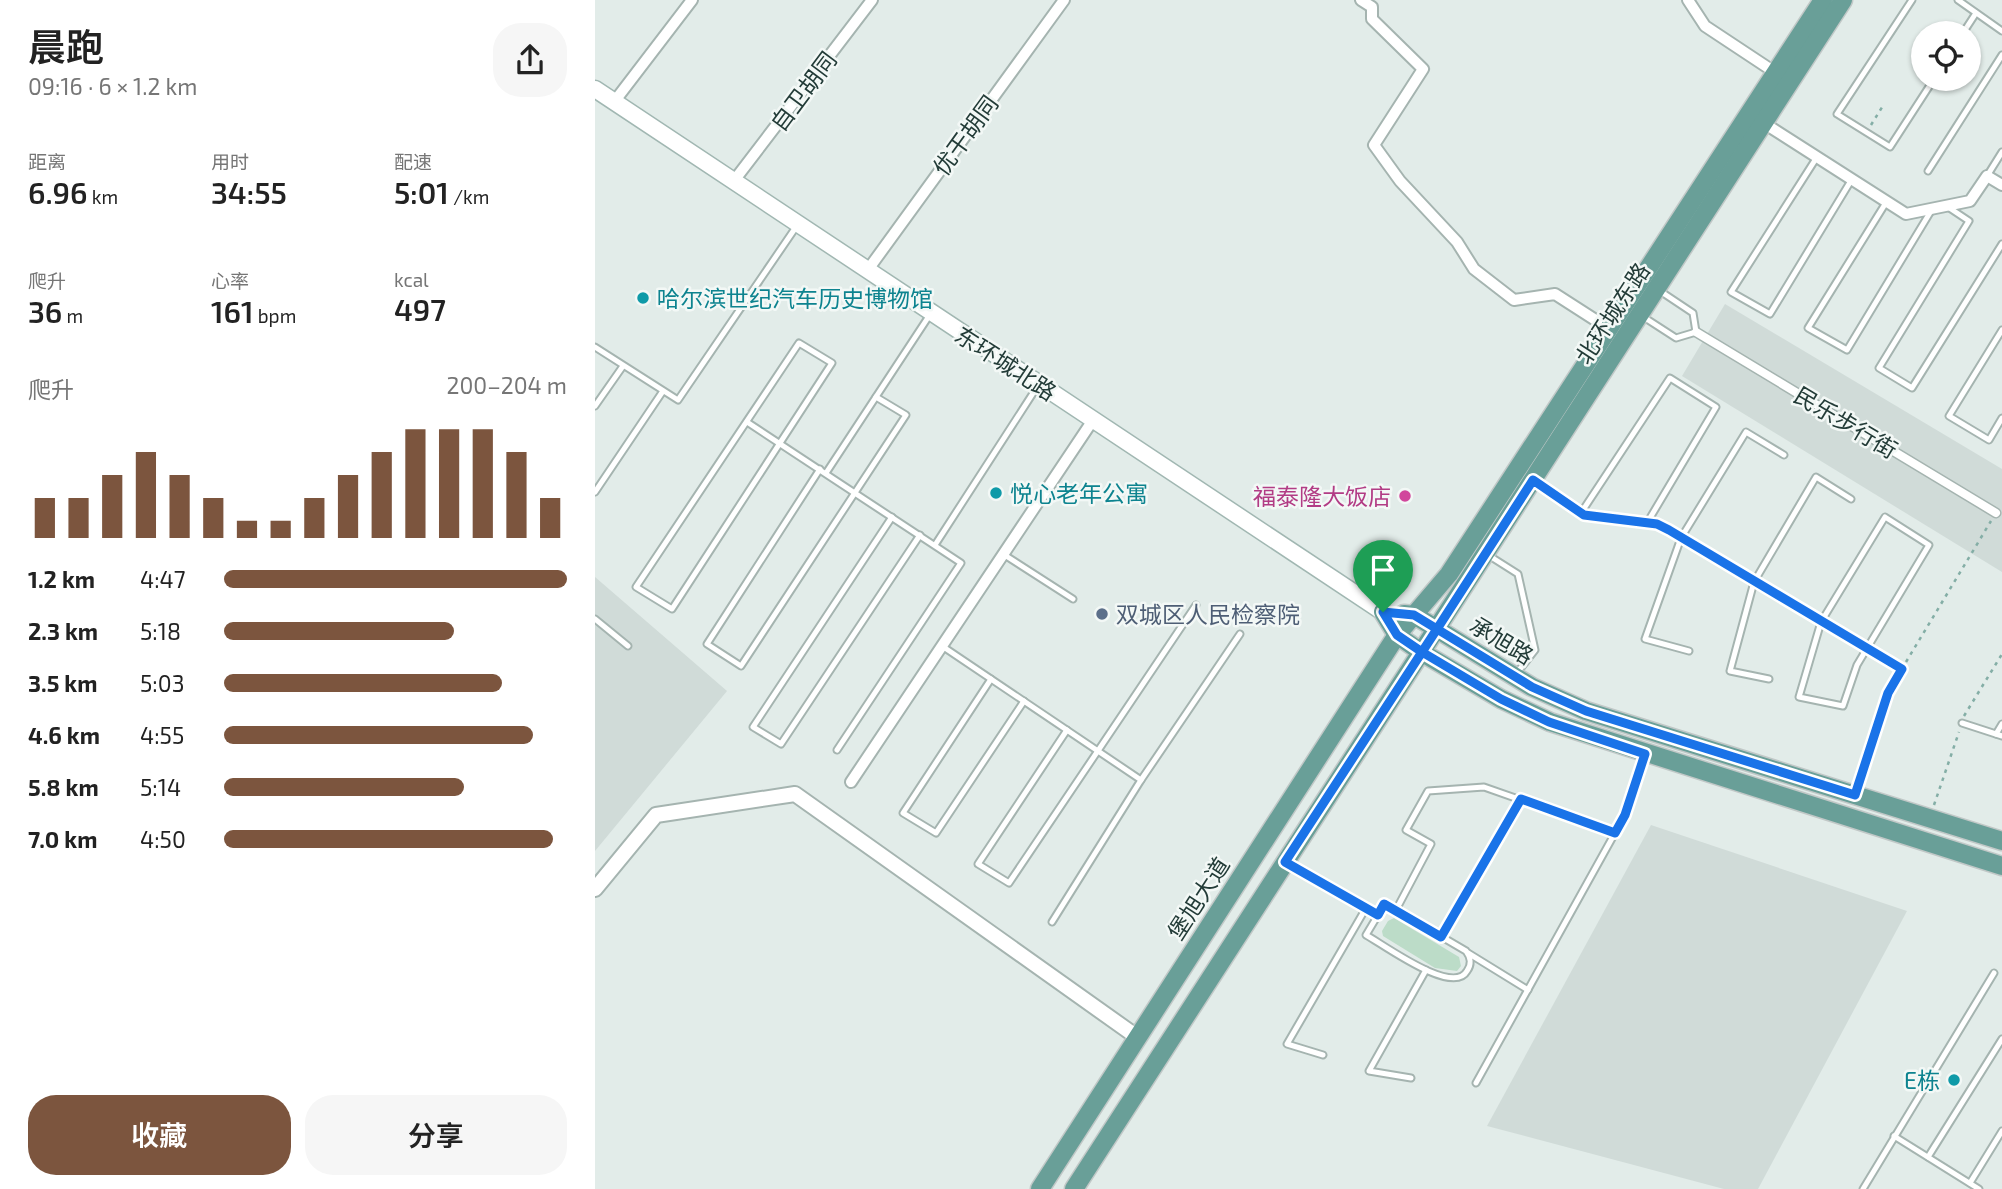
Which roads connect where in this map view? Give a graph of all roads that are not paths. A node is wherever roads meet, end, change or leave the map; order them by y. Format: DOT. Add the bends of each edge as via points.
graph roads {
  1 [pos="692,0"];
  2 [pos="872,0"];
  3 [pos="1064,0"];
  4 [pos="1361,0"];
  5 [pos="1688,0"];
  6 [pos="1822,0"];
  7 [pos="1843,0"];
  8 [pos="1912,0"];
  9 [pos="1958,0"];
  10 [pos="1976,13"];
  11 [pos="1971,21"];
  12 [pos="2002,31"];
  13 [pos="2002,55"];
  14 [pos="1776,73"];
  15 [pos="595,89"];
  16 [pos="1926,91"];
  17 [pos="614,102"];
  18 [pos="1756,118"];
  19 [pos="2002,152"];
  20 [pos="1817,157"];
  21 [pos="1928,171"];
  22 [pos="1987,176"];
  23 [pos="1852,179"];
  24 [pos="733,182"];
  25 [pos="2002,186"];
  26 [pos="1887,201"];
  27 [pos="1947,206"];
  28 [pos="1933,209"];
  29 [pos="797,225"];
  30 [pos="2002,244"];
  31 [pos="867,271"];
  32 [pos="1657,289"];
  33 [pos="931,313"];
  34 [pos="1640,315"];
  35 [pos="1611,330"];
  36 [pos="2002,330"];
  37 [pos="1696,332"];
  38 [pos="595,347"];
  39 [pos="623,366"];
  40 [pos="1039,384"];
  41 [pos="663,391"];
  42 [pos="876,397"];
  43 [pos="595,406"];
  44 [pos="2002,418"];
  45 [pos="1093,420"];
  46 [pos="747,422"];
  47 [pos="780,443"];
  48 [pos="1784,455"];
  49 [pos="823,471"];
  50 [pos="1525,475"];
  51 [pos="595,492"];
  52 [pos="856,493"];
  53 [pos="1851,499"];
  54 [pos="1581,513"];
  55 [pos="1996,513"];
  56 [pos="892,517"];
  57 [pos="1647,523"];
  58 [pos="921,535"];
  59 [pos="1681,538"];
  60 [pos="935,545"];
  61 [pos="1003,554"];
  62 [pos="1485,554"];
  63 [pos="1754,582"];
  64 [pos="1073,599"];
  65 [pos="1196,605"];
  66 [pos="1383,612"];
  67 [pos="1414,615"];
  68 [pos="595,619"];
  69 [pos="1821,622"];
  70 [pos="1437,629"];
  71 [pos="1240,634"];
  72 [pos="1397,635"];
  73 [pos="628,646"];
  74 [pos="942,646"];
  75 [pos="1867,649"];
  76 [pos="1689,651"];
  77 [pos="1422,652"];
  78 [pos="1902,669"];
  79 [pos="1514,676"];
  80 [pos="991,678"];
  81 [pos="1769,679"];
  82 [pos="1024,701"];
  83 [pos="1962,723"];
  84 [pos="2002,724"];
  85 [pos="1067,730"];
  86 [pos="1999,735"];
  87 [pos="837,750"];
  88 [pos="1098,751"];
  89 [pos="1645,754"];
  90 [pos="1141,780"];
  91 [pos="851,782"];
  92 [pos="1521,799"];
  93 [pos="1615,833"];
  94 [pos="2002,841"];
  95 [pos="1285,862"];
  96 [pos="2002,866"];
  97 [pos="595,890"];
  98 [pos="1366,908"];
  99 [pos="1396,910"];
  100 [pos="1378,915"];
  101 [pos="1052,922"];
  102 [pos="1441,937"];
  103 [pos="1466,951"];
  104 [pos="1426,970"];
  105 [pos="1994,973"];
  106 [pos="1528,990"];
  107 [pos="1137,1037"];
  108 [pos="2002,1039"];
  109 [pos="1323,1055"];
  110 [pos="1411,1078"];
  111 [pos="1476,1083"];
  112 [pos="2002,1131"];
  113 [pos="1894,1136"];
  114 [pos="1929,1157"];
  115 [pos="1970,1183"];
  116 [pos="1040,1189"];
  117 [pos="1074,1189"];
  118 [pos="1863,1189"];
  119 [pos="1979,1189"];
  1 -- 17 [label="street"];
  2 -- 24 [label="street, 自卫胡同"];
  3 -- 31 [label="street, 优干胡同"];
  4 -- 35 [label="street" via="1372,7 1372,19 1423,69 1374,145 1401,181 1457,242 1474,269 1514,300 1555,294"];
  5 -- 14 [label="street" via="1705,26"];
  6 -- 14 [label="main road, 北环城东路"];
  7 -- 18 [label="main road, 北环城东路"];
  8 -- 16 [label="lane" via="1837,114 1891,147"];
  9 -- 10 [label="lane"];
  10 -- 11 [label="lane"];
  10 -- 12 [label="lane"];
  13 -- 21 [label="lane"];
  14 -- 18 [label="main road, 北环城东路"];
  15 -- 17 [label="main road, 东环城北路"];
  17 -- 24 [label="main road, 东环城北路"];
  18 -- 20 [label="street"];
  18 -- 32 [label="main road, 北环城东路"];
  18 -- 35 [label="main road, 北环城东路"];
  19 -- 22 [label="lane"];
  20 -- 23 [label="street"];
  20 -- 23 [label="lane" via="1731,292 1770,314"];
  22 -- 25 [label="street"];
  22 -- 27 [label="street" via="1970,201"];
  23 -- 26 [label="street"];
  24 -- 29 [label="main road, 东环城北路"];
  26 -- 28 [label="street" via="1906,214"];
  26 -- 28 [label="lane" via="1808,328 1847,350"];
  27 -- 28 [label="street"];
  27 -- 30 [label="lane" via="1969,220 1879,369 1912,388"];
  29 -- 31 [label="main road, 东环城北路"];
  29 -- 41 [label="lane" via="678,400"];
  31 -- 33 [label="main road, 东环城北路"];
  32 -- 34 [label="main road, 北环城东路"];
  32 -- 37 [label="lane" via="1693,313"];
  33 -- 40 [label="main road, 东环城北路"];
  33 -- 42 [label="lane"];
  34 -- 37 [label="lane" via="1676,338"];
  34 -- 50 [label="main road, 北环城东路"];
  35 -- 50 [label="main road, 北环城东路"];
  36 -- 44 [label="lane" via="1949,416 1989,440"];
  37 -- 55 [label="street, 民乐步行街"];
  38 -- 39 [label="lane"];
  39 -- 41 [label="lane"];
  39 -- 43 [label="lane"];
  40 -- 45 [label="main road, 东环城北路"];
  40 -- 60 [label="lane"];
  41 -- 51 [label="lane"];
  42 -- 49 [label="lane"];
  42 -- 52 [label="lane" via="906,415"];
  45 -- 61 [label="street"];
  45 -- 66 [label="main road, 东环城北路"];
  46 -- 47 [label="lane"];
  46 -- 47 [label="lane" via="799,343 832,363"];
  46 -- 47 [label="lane" via="636,587 672,609"];
  47 -- 49 [label="lane"];
  48 -- 59 [label="lane" via="1746,432"];
  49 -- 52 [label="lane"];
  49 -- 52 [label="lane" via="707,644 718,652 741,666"];
  50 -- 54 [label="lane"];
  50 -- 62 [label="main road, 北环城东路"];
  50 -- 67 [label="main road, 北环城东路"];
  52 -- 56 [label="lane"];
  53 -- 63 [label="lane" via="1816,477"];
  54 -- 57 [label="lane"];
  54 -- 57 [label="lane" via="1670,378 1716,407"];
  56 -- 58 [label="lane"];
  56 -- 58 [label="lane" via="753,727 781,744"];
  57 -- 59 [label="lane"];
  58 -- 60 [label="lane"];
  59 -- 63 [label="lane"];
  59 -- 76 [label="lane" via="1645,639"];
  60 -- 87 [label="lane" via="961,562"];
  61 -- 64 [label="lane"];
  61 -- 74 [label="street"];
  62 -- 70 [label="main road, 北环城东路"];
  62 -- 79 [label="lane" via="1518,573 1535,650"];
  63 -- 69 [label="lane"];
  63 -- 81 [label="lane" via="1730,671"];
  65 -- 88 [label="lane"];
  66 -- 67 [label="main road, 承旭路"];
  66 -- 72 [label="main road"];
  67 -- 70 [label="main road, 承旭路"];
  67 -- 72 [label="main road, 北环城东路"];
  68 -- 73 [label="lane"];
  69 -- 75 [label="lane"];
  69 -- 75 [label="lane" via="1799,697 1843,706"];
  69 -- 75 [label="lane" via="1885,517 1929,545"];
  70 -- 77 [label="main road, 北环城东路"];
  70 -- 79 [label="main road, 承旭路"];
  71 -- 90 [label="lane"];
  72 -- 77 [label="main road"];
  72 -- 107 [label="main road, 堡旭大道"];
  74 -- 80 [label="lane"];
  74 -- 91 [label="street"];
  75 -- 78 [label="lane"];
  77 -- 89 [label="main road" via="1549,722"];
  77 -- 95 [label="main road"];
  79 -- 94 [label="main road, 承旭路" via="1586,711"];
  80 -- 82 [label="lane"];
  80 -- 82 [label="lane" via="903,813 936,833"];
  82 -- 85 [label="lane"];
  83 -- 86 [label="lane"];
  84 -- 86 [label="lane"];
  85 -- 88 [label="lane"];
  85 -- 88 [label="lane" via="978,864 1009,883"];
  88 -- 90 [label="lane"];
  89 -- 93 [label="lane"];
  89 -- 96 [label="main road"];
  90 -- 101 [label="lane"];
  92 -- 93 [label="lane"];
  92 -- 99 [label="lane" via="1484,787 1427,791 1406,830 1431,844"];
  92 -- 102 [label="lane"];
  93 -- 106 [label="lane"];
  95 -- 98 [label="lane"];
  95 -- 117 [label="main road"];
  97 -- 107 [label="street" via="656,815 795,794"];
  98 -- 100 [label="lane"];
  98 -- 109 [label="lane" via="1287,1044"];
  99 -- 100 [label="lane" via="1384,904"];
  99 -- 102 [label="lane"];
  100 -- 104 [label="lane" via="1366,935"];
  102 -- 103 [label="lane"];
  103 -- 104 [label="lane" via="1470,957 1465,976 1444,979"];
  103 -- 106 [label="lane"];
  104 -- 110 [label="lane" via="1369,1071"];
  105 -- 113 [label="lane"];
  106 -- 111 [label="lane"];
  107 -- 116 [label="main road, 堡旭大道"];
  108 -- 114 [label="lane"];
  112 -- 115 [label="lane"];
  113 -- 114 [label="lane"];
  113 -- 118 [label="lane"];
  114 -- 115 [label="lane"];
  115 -- 119 [label="lane"];
}
